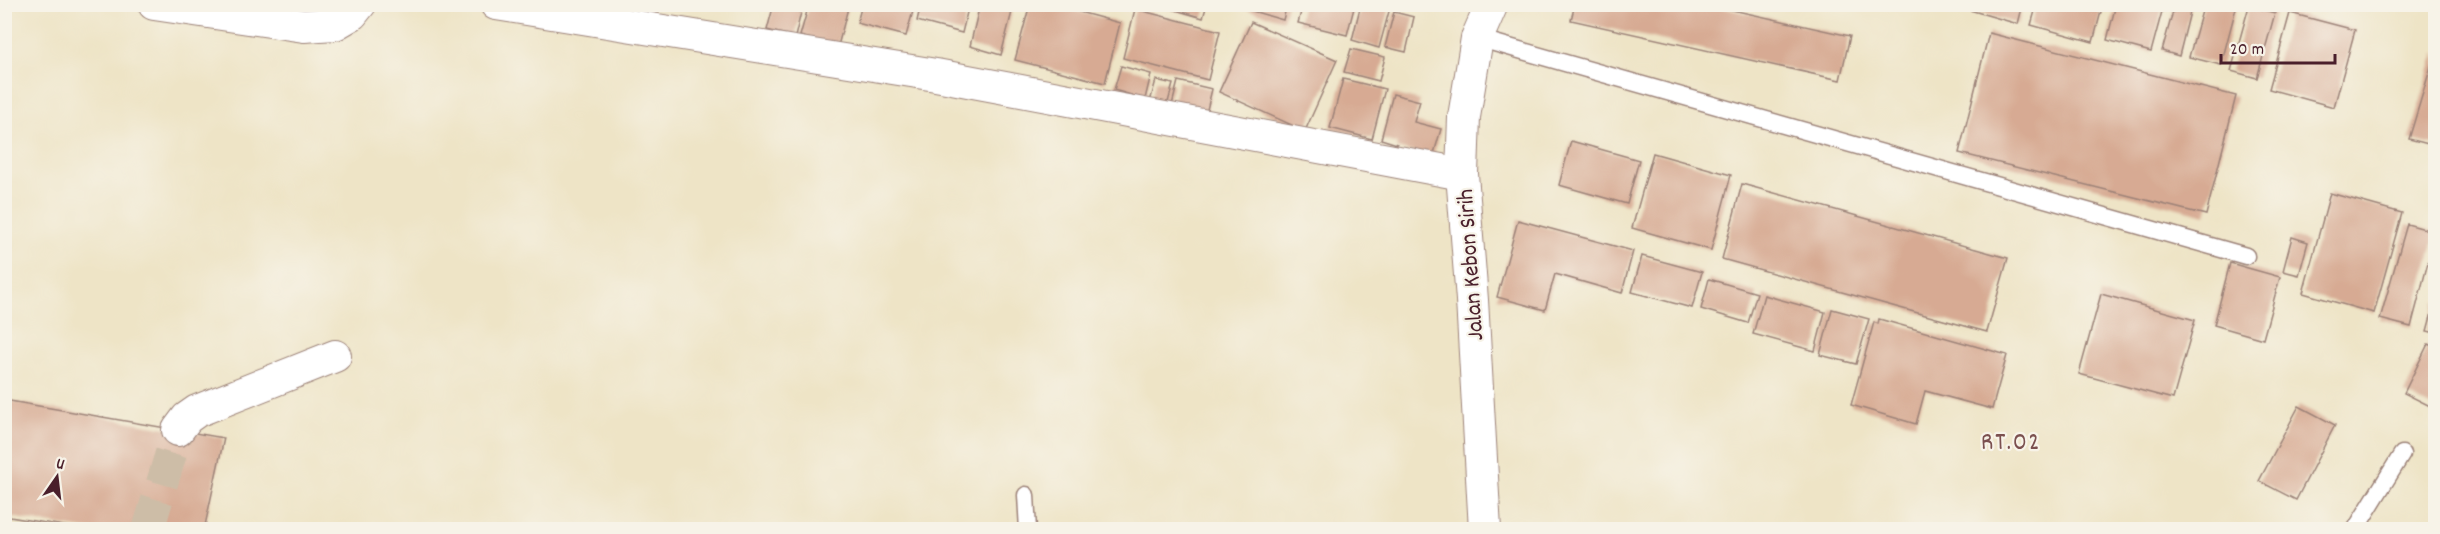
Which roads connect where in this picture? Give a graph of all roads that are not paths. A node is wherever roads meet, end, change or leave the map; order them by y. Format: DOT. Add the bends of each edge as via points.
graph roads {
  1 [pos="154,4"];
  2 [pos="360,4"];
  3 [pos="1492,4"];
  4 [pos="511,6"];
  5 [pos="1477,38"];
  6 [pos="1462,174"];
  7 [pos="2246,256"];
  8 [pos="335,356"];
  9 [pos="178,430"];
  10 [pos="2402,454"];
  11 [pos="1026,495"];
  12 [pos="1028,530"];
  13 [pos="1485,530"];
  14 [pos="2355,530"];
  1 -- 2 [label="street" via="304,26 335,24"];
  3 -- 5 [label="street, Jalan Kebon Sirih"];
  4 -- 6 [label="street" via="936,75"];
  5 -- 6 [label="street, Jalan Kebon Sirih" via="1464,117"];
  5 -- 7 [label="lane"];
  6 -- 13 [label="street, Jalan Kebon Sirih"];
  8 -- 9 [label="street" via="197,411"];
  10 -- 14 [label="lane"];
  11 -- 12 [label="lane"];
}
